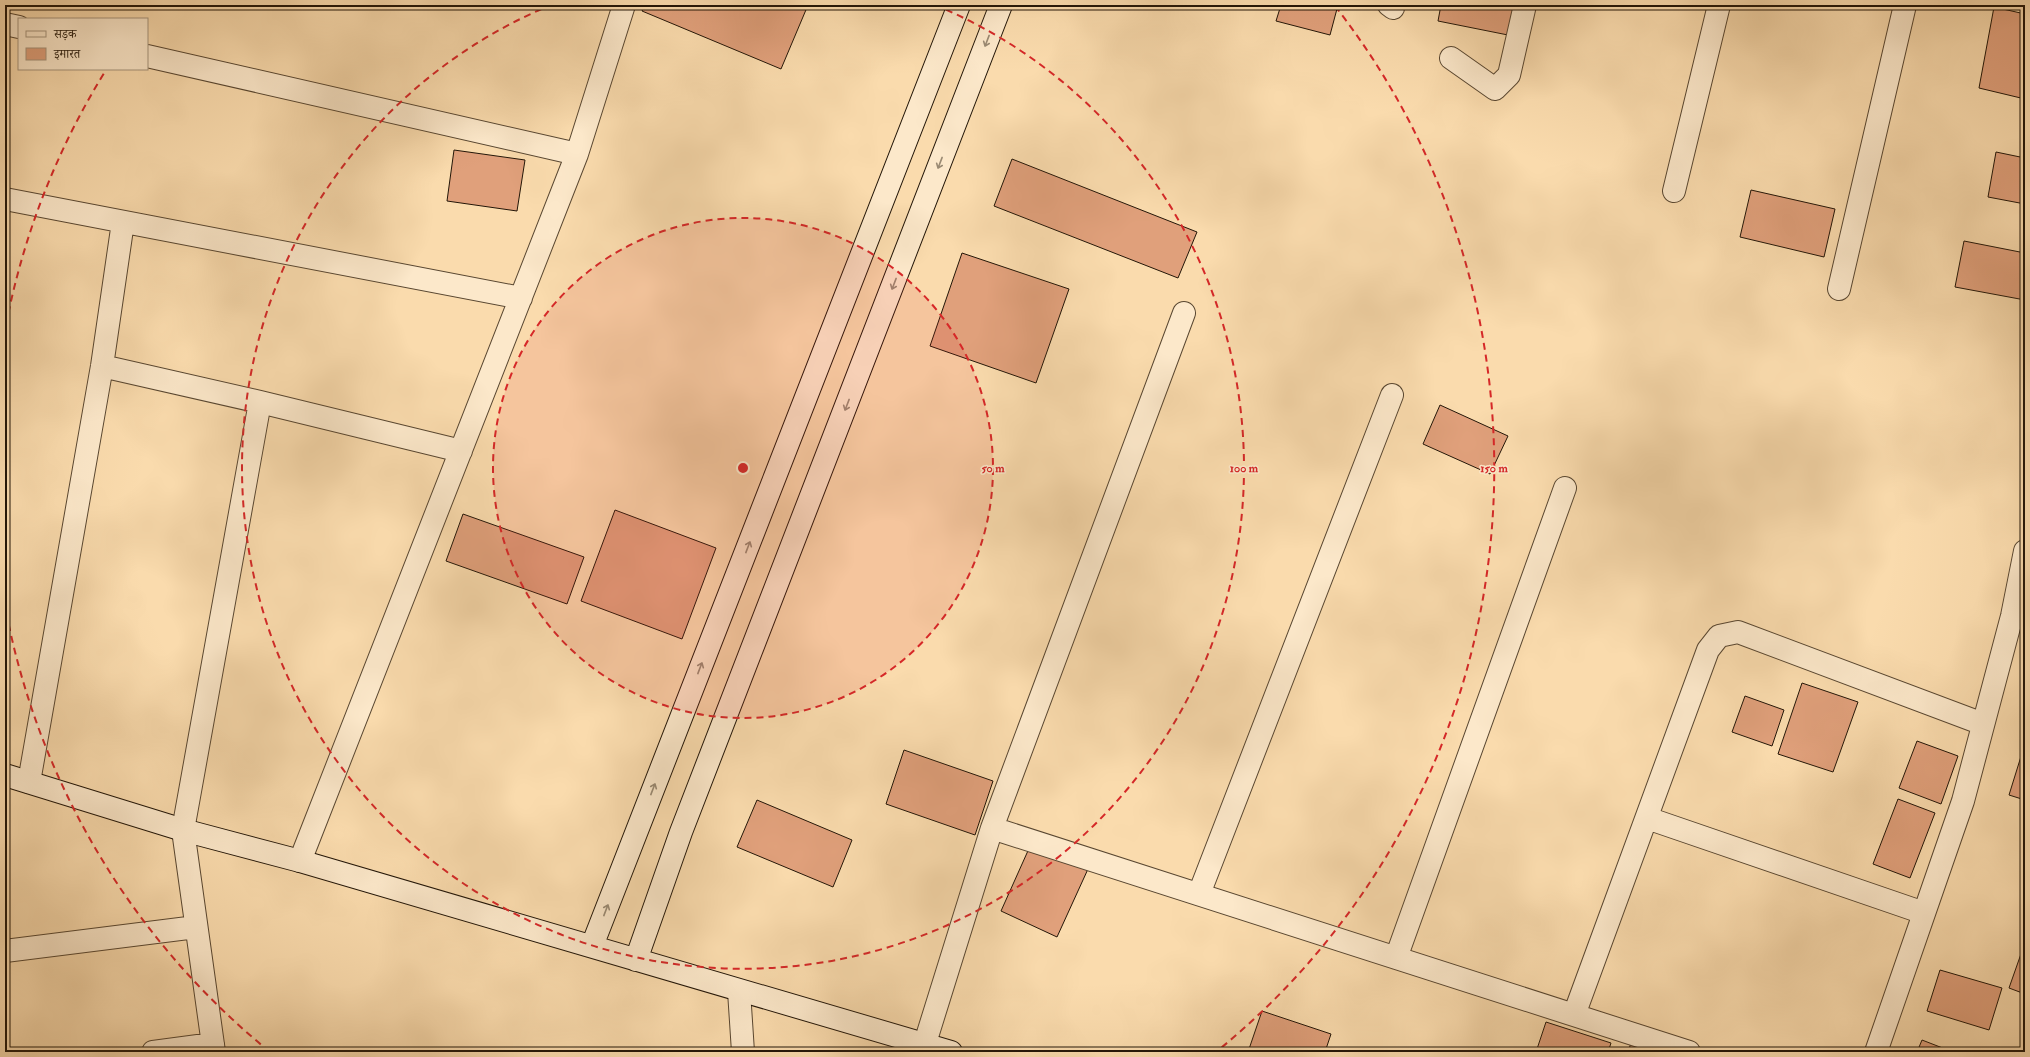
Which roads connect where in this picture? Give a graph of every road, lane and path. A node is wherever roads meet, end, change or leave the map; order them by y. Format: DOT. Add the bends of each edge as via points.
graph roads {
  1 [pos="624,5"];
  2 [pos="959,5"];
  3 [pos="1001,5"];
  4 [pos="1525,5"];
  5 [pos="1719,5"];
  6 [pos="1905,5"];
  7 [pos="5,24"];
  8 [pos="18,27"];
  9 [pos="148,56"];
  10 [pos="1451,58"];
  11 [pos="576,154"];
  12 [pos="1674,191"];
  13 [pos="5,199"];
  14 [pos="123,222"];
  15 [pos="1839,289"];
  16 [pos="521,298"];
  17 [pos="1184,313"];
  18 [pos="102,366"];
  19 [pos="1392,395"];
  20 [pos="260,402"];
  21 [pos="461,451"];
  22 [pos="1565,488"];
  23 [pos="2025,551"];
  24 [pos="1983,724"];
  25 [pos="5,775"];
  26 [pos="29,782"];
  27 [pos="1647,818"];
  28 [pos="992,828"];
  29 [pos="183,830"];
  30 [pos="300,861"];
  31 [pos="1199,894"];
  32 [pos="1924,913"];
  33 [pos="196,927"];
  34 [pos="592,946"];
  35 [pos="5,951"];
  36 [pos="1396,958"];
  37 [pos="636,960"];
  38 [pos="739,991"];
  39 [pos="1574,1015"];
  40 [pos="925,1043"];
  41 [pos="213,1048"];
  42 [pos="153,1052"];
  43 [pos="743,1052"];
  44 [pos="951,1052"];
  45 [pos="1689,1052"];
  46 [pos="1876,1052"];
  1 -- 11 [label="street"];
  34 -- 2 [label="street, one-way"];
  3 -- 37 [label="street, one-way" via="681,832"];
  4 -- 10 [label="street" via="1509,75 1495,89"];
  5 -- 12 [label="street"];
  6 -- 15 [label="street"];
  7 -- 8 [label="street"];
  9 -- 11 [label="street"];
  11 -- 16 [label="street"];
  13 -- 14 [label="street"];
  14 -- 16 [label="street"];
  14 -- 18 [label="street"];
  16 -- 21 [label="street"];
  17 -- 28 [label="street"];
  18 -- 20 [label="street"];
  18 -- 26 [label="street"];
  19 -- 31 [label="street"];
  20 -- 21 [label="street"];
  20 -- 29 [label="street"];
  21 -- 30 [label="street"];
  22 -- 36 [label="street"];
  23 -- 24 [label="street" via="2012,616"];
  24 -- 27 [label="street" via="1738,632 1719,636 1708,650"];
  24 -- 32 [label="street" via="1963,801"];
  25 -- 26 [label="street"];
  26 -- 29 [label="street"];
  27 -- 32 [label="street"];
  27 -- 39 [label="street"];
  28 -- 31 [label="street"];
  28 -- 40 [label="street"];
  29 -- 30 [label="street"];
  29 -- 33 [label="street"];
  30 -- 34 [label="street"];
  31 -- 36 [label="street"];
  32 -- 46 [label="street"];
  33 -- 35 [label="street"];
  33 -- 41 [label="street"];
  34 -- 37 [label="street"];
  36 -- 39 [label="street"];
  37 -- 38 [label="street"];
  38 -- 40 [label="street"];
  38 -- 43 [label="street"];
  39 -- 45 [label="street"];
  40 -- 44 [label="street"];
  41 -- 42 [label="street"];
}
